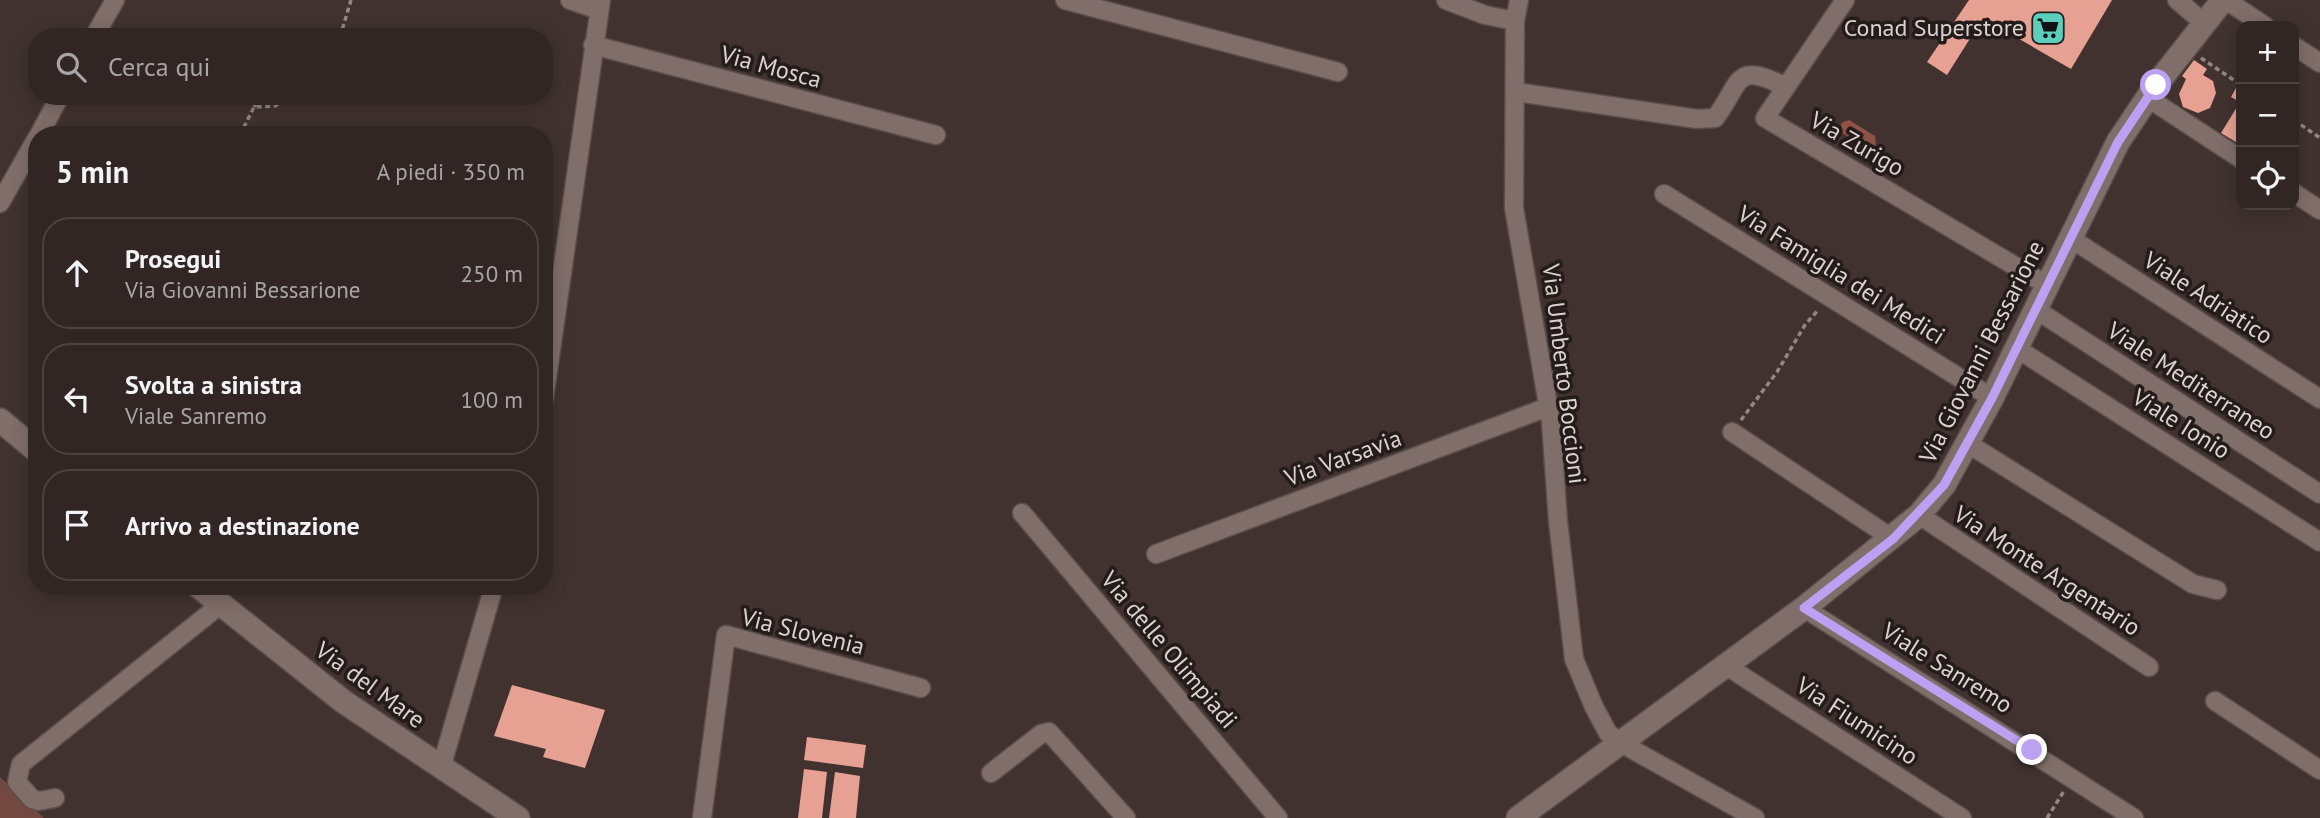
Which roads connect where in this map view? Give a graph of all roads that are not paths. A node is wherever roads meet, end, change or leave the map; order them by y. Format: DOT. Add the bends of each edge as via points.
graph roads {
  1 [pos="115,0"];
  2 [pos="570,0"];
  3 [pos="1065,0"];
  4 [pos="1446,0"];
  5 [pos="1519,0"];
  6 [pos="1845,0"];
  7 [pos="2177,0"];
  8 [pos="2224,0"];
  9 [pos="600,5"];
  10 [pos="1515,21"];
  11 [pos="2257,21"];
  12 [pos="2204,23"];
  13 [pos="99,28"];
  14 [pos="593,46"];
  15 [pos="2299,49"];
  16 [pos="2320,63"];
  17 [pos="1338,72"];
  18 [pos="1786,87"];
  19 [pos="1516,92"];
  20 [pos="2148,98"];
  21 [pos="55,105"];
  22 [pos="44,126"];
  23 [pos="936,135"];
  24 [pos="28,154"];
  25 [pos="2236,156"];
  26 [pos="1664,194"];
  27 [pos="2299,196"];
  28 [pos="0,203"];
  29 [pos="2320,210"];
  30 [pos="2070,238"];
  31 [pos="2047,285"];
  32 [pos="2035,309"];
  33 [pos="553,334"];
  34 [pos="2016,348"];
  35 [pos="1992,398"];
  36 [pos="2320,399"];
  37 [pos="1548,407"];
  38 [pos="0,420"];
  39 [pos="1732,432"];
  40 [pos="28,443"];
  41 [pos="1967,443"];
  42 [pos="2320,494"];
  43 [pos="1022,513"];
  44 [pos="1919,515"];
  45 [pos="1893,539"];
  46 [pos="2320,542"];
  47 [pos="1156,554"];
  48 [pos="2217,590"];
  49 [pos="208,595"];
  50 [pos="491,595"];
  51 [pos="220,605"];
  52 [pos="1804,608"];
  53 [pos="1725,664"];
  54 [pos="2149,667"];
  55 [pos="921,688"];
  56 [pos="2215,701"];
  57 [pos="1619,742"];
  58 [pos="441,768"];
  59 [pos="2320,770"];
  60 [pos="991,773"];
  61 [pos="55,798"];
  62 [pos="518,818"];
  63 [pos="702,818"];
  64 [pos="1126,818"];
  65 [pos="1278,818"];
  66 [pos="1518,818"];
  67 [pos="1755,818"];
  68 [pos="1962,818"];
  69 [pos="2134,818"];
  1 -- 13 [label="street"];
  2 -- 9 [label="street"];
  3 -- 17 [label="street"];
  4 -- 10 [label="street"];
  5 -- 10 [label="street, Via Umberto Boccioni"];
  6 -- 18 [label="street, Via Zurigo"];
  7 -- 12 [label="street"];
  8 -- 11 [label="street"];
  8 -- 12 [label="street, Via Giovanni Bessarione"];
  9 -- 14 [label="street"];
  10 -- 19 [label="street, Via Umberto Boccioni"];
  12 -- 20 [label="street, Via Giovanni Bessarione"];
  14 -- 23 [label="street, Via Mosca"];
  14 -- 33 [label="street"];
  15 -- 16 [label="street"];
  18 -- 19 [label="street" via="1764,75 1748,74 1735,82 1715,118 1697,119"];
  18 -- 31 [label="street, Via Zurigo" via="1765,118"];
  19 -- 37 [label="street, Via Umberto Boccioni" via="1514,208"];
  20 -- 25 [label="street"];
  20 -- 30 [label="street, Via Giovanni Bessarione" via="2118,142"];
  21 -- 22 [label="street"];
  24 -- 28 [label="street"];
  26 -- 35 [label="street, Via Famiglia dei Medici"];
  27 -- 29 [label="street"];
  30 -- 31 [label="street, Via Giovanni Bessarione"];
  30 -- 36 [label="street, Viale Adriatico"];
  31 -- 32 [label="street, Via Giovanni Bessarione"];
  32 -- 34 [label="street, Via Giovanni Bessarione"];
  32 -- 42 [label="street, Viale Mediterraneo"];
  34 -- 35 [label="street, Via Giovanni Bessarione"];
  34 -- 46 [label="street, Viale Ionio"];
  35 -- 41 [label="street, Via Giovanni Bessarione"];
  37 -- 47 [label="street, Via Varsavia"];
  37 -- 57 [label="street, Via Umberto Boccioni" via="1574,659 1608,733"];
  38 -- 40 [label="street"];
  39 -- 45 [label="street"];
  41 -- 44 [label="street, Via Giovanni Bessarione" via="1944,485"];
  41 -- 48 [label="street" via="2193,584"];
  43 -- 65 [label="street, Via delle Olimpiadi"];
  44 -- 45 [label="street, Via Giovanni Bessarione"];
  44 -- 54 [label="street, Via Monte Argentario"];
  45 -- 52 [label="street, Via Giovanni Bessarione"];
  49 -- 51 [label="street, Via del Mare"];
  50 -- 58 [label="street"];
  51 -- 58 [label="street, Via del Mare" via="344,702"];
  51 -- 61 [label="street" via="21,764 17,782 23,791 39,801"];
  52 -- 53 [label="street, Via Giovanni Bessarione"];
  52 -- 69 [label="street, Viale Sanremo"];
  53 -- 57 [label="street, Via Giovanni Bessarione"];
  53 -- 68 [label="street, Via Fiumicino"];
  55 -- 63 [label="street, Via Slovenia" via="726,635"];
  56 -- 59 [label="street"];
  57 -- 66 [label="street, Via Giovanni Bessarione"];
  57 -- 67 [label="street"];
  58 -- 62 [label="street, Via del Mare"];
  60 -- 64 [label="street" via="1049,732"];
}
